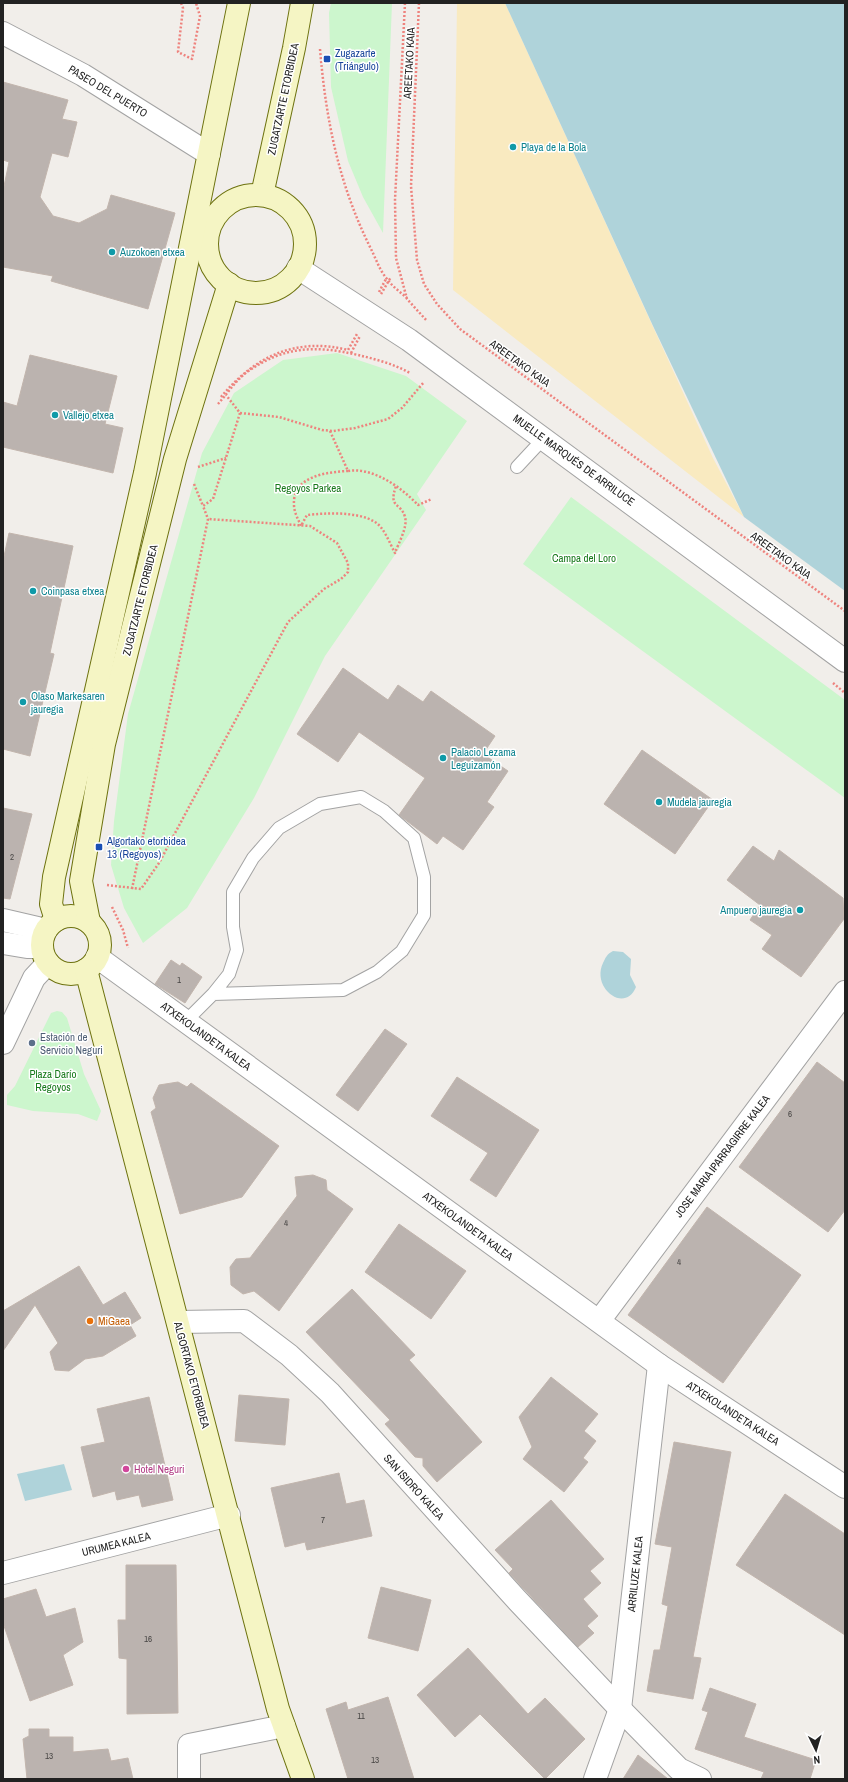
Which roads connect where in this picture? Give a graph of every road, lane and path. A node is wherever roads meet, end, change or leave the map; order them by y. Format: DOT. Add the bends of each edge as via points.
graph roads {
  1 [pos="181,3"];
  2 [pos="196,3"];
  3 [pos="240,3"];
  4 [pos="302,3"];
  5 [pos="405,3"];
  6 [pos="419,3"];
  7 [pos="3,33"];
  8 [pos="320,42"];
  9 [pos="209,154"];
  10 [pos="262,195"];
  11 [pos="208,233"];
  12 [pos="298,268"];
  13 [pos="229,284"];
  14 [pos="407,299"];
  15 [pos="178,308"];
  16 [pos="432,327"];
  17 [pos="348,350"];
  18 [pos="413,375"];
  19 [pos="419,378"];
  20 [pos="223,394"];
  21 [pos="240,413"];
  22 [pos="329,431"];
  23 [pos="544,438"];
  24 [pos="226,457"];
  25 [pos="517,467"];
  26 [pos="195,469"];
  27 [pos="348,471"];
  28 [pos="191,478"];
  29 [pos="396,486"];
  30 [pos="432,499"];
  31 [pos="204,506"];
  32 [pos="208,519"];
  33 [pos="301,526"];
  34 [pos="845,611"];
  35 [pos="845,661"];
  36 [pos="132,889"];
  37 [pos="106,890"];
  38 [pos="110,902"];
  39 [pos="3,920"];
  40 [pos="89,922"];
  41 [pos="123,930"];
  42 [pos="48,940"];
  43 [pos="3,943"];
  44 [pos="92,963"];
  45 [pos="845,992"];
  46 [pos="213,994"];
  47 [pos="186,1021"];
  48 [pos="3,1044"];
  49 [pos="599,1321"];
  50 [pos="178,1322"];
  51 [pos="659,1365"];
  52 [pos="845,1487"];
  53 [pos="229,1516"];
  54 [pos="3,1573"];
  55 [pos="620,1709"];
  56 [pos="284,1726"];
  57 [pos="189,1779"];
  58 [pos="303,1779"];
  59 [pos="595,1779"];
  60 [pos="700,1779"];
  1 -- 2 [label="path" via="183,8 178,52 192,60 200,16"];
  3 -- 9 [label="street, ZUGATZARTE ETORBIDEA"];
  4 -- 10 [label="street, ZUGATZARTE ETORBIDEA"];
  5 -- 14 [label="path" via="395,200 396,258"];
  6 -- 34 [label="path, AREETAKO KAIA" via="411,186 417,260 424,284 437,304 460,329"];
  7 -- 9 [label="street, PASEO DEL PUERTO" via="83,74"];
  8 -- 14 [label="path" via="325,103 335,152 350,199 386,279"];
  9 -- 11 [label="street, ZUGATZARTE ETORBIDEA"];
  9 -- 15 [label="street, ZUGATZARTE ETORBIDEA"];
  10 -- 11 [label="street" via="250,195 234,200 220,211"];
  10 -- 12 [label="street" via="283,202 295,214 303,228 306,245"];
  11 -- 13 [label="street" via="209,255 215,270"];
  11 -- 15 [label="street, ZUGATZARTE ETORBIDEA" via="191,284"];
  12 -- 13 [label="street" via="295,275 283,285 269,291 253,293"];
  12 -- 23 [label="street, MUELLE MARQUÉS DE ARRILUCE" via="409,340"];
  13 -- 40 [label="street, ZUGATZARTE ETORBIDEA" via="175,459 104,744 81,881"];
  14 -- 16 [label="path"];
  15 -- 42 [label="street, ZUGATZARTE ETORBIDEA" via="144,481 54,877"];
  17 -- 20 [label="path" via="309,346 286,349 245,370"];
  18 -- 21 [label="path" via="402,368 335,349 309,348 287,351 246,373 226,395"];
  19 -- 22 [label="path" via="424,381 417,392 388,419 355,428"];
  21 -- 22 [label="path" via="279,417"];
  21 -- 24 [label="path"];
  22 -- 27 [label="path"];
  23 -- 25 [label="lane"];
  23 -- 35 [label="street, MUELLE MARQUÉS DE ARRILUCE"];
  24 -- 26 [label="path"];
  24 -- 31 [label="path" via="213,499"];
  27 -- 29 [label="path" via="369,473"];
  27 -- 33 [label="path" via="330,471 305,481 295,496 294,504"];
  28 -- 31 [label="path"];
  29 -- 30 [label="path" via="418,505"];
  29 -- 33 [label="path" via="393,501 405,516 405,525 395,553 376,522 364,518 337,513 306,515"];
  31 -- 32 [label="path"];
  32 -- 33 [label="path"];
  32 -- 36 [label="path"];
  33 -- 36 [label="path" via="310,526 337,543 348,563 348,572 324,589 288,622 159,863 141,889"];
  36 -- 37 [label="path" via="104,885"];
  38 -- 41 [label="path"];
  39 -- 42 [label="street"];
  40 -- 42 [label="street" via="72,916 63,917"];
  40 -- 44 [label="street" via="99,938 100,948"];
  42 -- 43 [label="street" via="27,947"];
  42 -- 44 [label="street" via="61,973 70,974"];
  42 -- 48 [label="street" via="34,978"];
  44 -- 47 [label="street, ATXEKOLANDETA KALEA"];
  44 -- 50 [label="street, ALGORTAKO ETORBIDEA"];
  45 -- 49 [label="street, JOSE MARIA IPARRAGIRRE KALEA"];
  46 -- 46 [label="lane" via="343,990 377,972 402,951 424,916 424,877 414,838 384,811 360,797 320,804 279,828 253,858 233,892 232,927 237,950 229,974"];
  46 -- 47 [label="lane"];
  47 -- 49 [label="street, ATXEKOLANDETA KALEA"];
  49 -- 51 [label="street, ATXEKOLANDETA KALEA"];
  50 -- 53 [label="street, ALGORTAKO ETORBIDEA"];
  50 -- 55 [label="street, SAN ISIDRO KALEA" via="244,1321 289,1355 330,1394 516,1600"];
  51 -- 52 [label="street, ATXEKOLANDETA KALEA"];
  51 -- 55 [label="street, ARRILUZE KALEA"];
  53 -- 54 [label="street, URUMEA KALEA"];
  53 -- 56 [label="street, ALGORTAKO ETORBIDEA"];
  55 -- 59 [label="street, ARRILUZE KALEA"];
  55 -- 60 [label="street, SAN ISIDRO KALEA" via="679,1769"];
  56 -- 57 [label="street" via="189,1745"];
  56 -- 58 [label="street, ALGORTAKO ETORBIDEA"];
}
